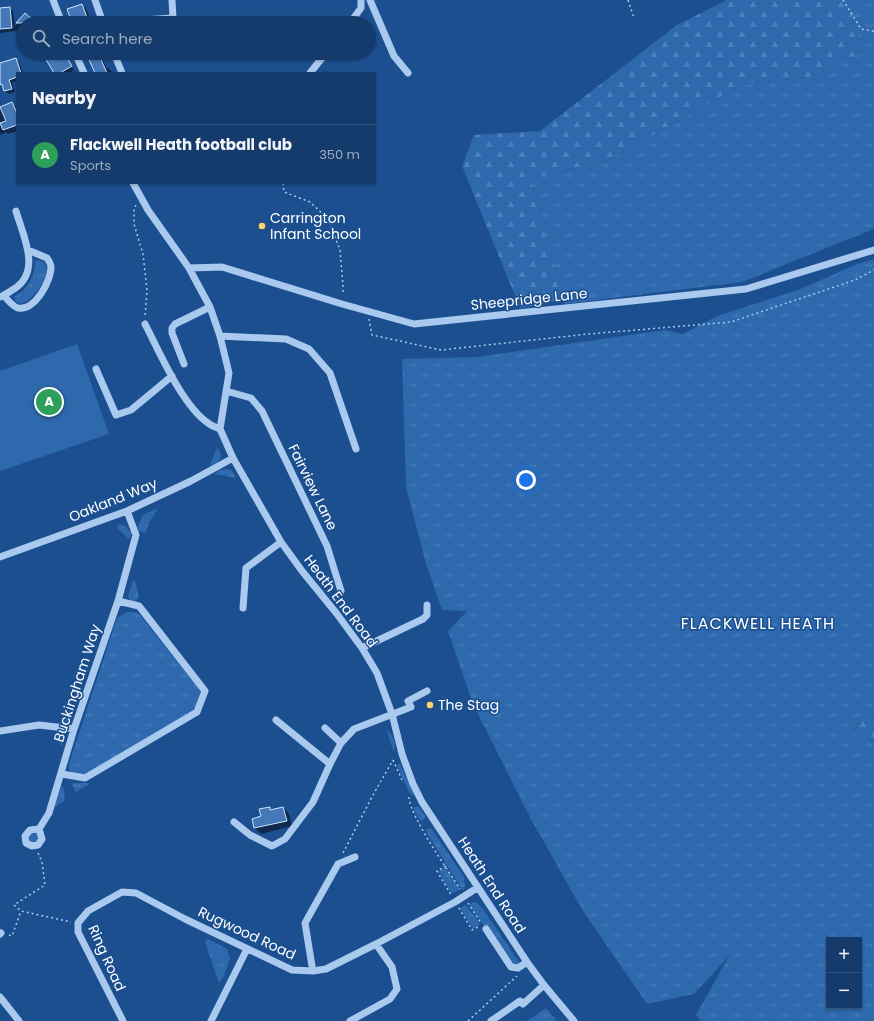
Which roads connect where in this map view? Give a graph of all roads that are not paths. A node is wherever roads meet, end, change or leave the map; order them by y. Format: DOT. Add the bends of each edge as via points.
graph roads {
  1 [pos="53,0"];
  2 [pos="95,0"];
  3 [pos="172,0"];
  4 [pos="361,0"];
  5 [pos="370,0"];
  6 [pos="59,16"];
  7 [pos="101,16"];
  8 [pos="174,16"];
  9 [pos="355,16"];
  10 [pos="78,60"];
  11 [pos="117,60"];
  12 [pos="320,60"];
  13 [pos="84,72"];
  14 [pos="122,72"];
  15 [pos="311,72"];
  16 [pos="408,72"];
  17 [pos="133,184"];
  18 [pos="16,211"];
  19 [pos="28,250"];
  20 [pos="874,250"];
  21 [pos="189,268"];
  22 [pos="2,296"];
  23 [pos="210,307"];
  24 [pos="145,324"];
  25 [pos="220,336"];
  26 [pos="184,364"];
  27 [pos="96,369"];
  28 [pos="172,376"];
  29 [pos="226,391"];
  30 [pos="220,429"];
  31 [pos="356,449"];
  32 [pos="233,458"];
  33 [pos="127,511"];
  34 [pos="281,542"];
  35 [pos="0,557"];
  36 [pos="341,591"];
  37 [pos="118,601"];
  38 [pos="426,605"];
  39 [pos="243,608"];
  40 [pos="362,648"];
  41 [pos="427,691"];
  42 [pos="392,714"];
  43 [pos="276,720"];
  44 [pos="326,728"];
  45 [pos="74,729"];
  46 [pos="0,731"];
  47 [pos="341,743"];
  48 [pos="330,764"];
  49 [pos="62,774"];
  50 [pos="234,822"];
  51 [pos="39,829"];
  52 [pos="355,857"];
  53 [pos="478,888"];
  54 [pos="136,893"];
  55 [pos="483,927"];
  56 [pos="376,944"];
  57 [pos="247,949"];
  58 [pos="527,962"];
  59 [pos="312,966"];
  60 [pos="544,986"];
  61 [pos="0,997"];
  62 [pos="19,1021"];
  63 [pos="123,1021"];
  64 [pos="211,1021"];
  65 [pos="350,1021"];
  66 [pos="491,1021"];
  67 [pos="574,1021"];
  1 -- 6 [label="street"];
  2 -- 7 [label="street"];
  3 -- 8 [label="street"];
  4 -- 9 [label="street" via="361,8"];
  5 -- 16 [label="street" via="394,56"];
  10 -- 13 [label="street"];
  11 -- 14 [label="street"];
  12 -- 15 [label="street"];
  17 -- 21 [label="street"];
  18 -- 19 [label="street"];
  19 -- 22 [label="street" via="29,270 20,285"];
  19 -- 22 [label="street" via="48,258 51,266 41,293 25,308 16,307"];
  20 -- 21 [label="street, Sheepridge Lane" via="746,289 414,324 222,267"];
  21 -- 23 [label="street"];
  23 -- 25 [label="street"];
  23 -- 26 [label="street" via="175,324 172,328"];
  24 -- 28 [label="street"];
  25 -- 29 [label="street" via="229,372"];
  25 -- 31 [label="street" via="286,339 309,349 330,373"];
  27 -- 28 [label="street" via="116,415 131,410"];
  28 -- 30 [label="street" via="194,410 209,424"];
  29 -- 30 [label="street"];
  29 -- 36 [label="street, Fairview Lane" via="251,398 262,411 327,546"];
  30 -- 32 [label="street, Heath End Road"];
  32 -- 33 [label="street, Oakland Way"];
  32 -- 34 [label="street, Heath End Road"];
  33 -- 35 [label="street, Oakland Way"];
  33 -- 37 [label="street, Buckingham Way" via="136,535"];
  34 -- 39 [label="street" via="246,568"];
  34 -- 40 [label="street, Heath End Road"];
  37 -- 45 [label="street, Buckingham Way"];
  37 -- 49 [label="street" via="139,606 205,691 197,712 84,778"];
  38 -- 40 [label="street" via="426,615 423,619"];
  40 -- 42 [label="street, Heath End Road" via="377,673"];
  41 -- 42 [label="street" via="408,701 411,707"];
  42 -- 47 [label="street" via="354,729"];
  42 -- 53 [label="street, Heath End Road" via="413,784"];
  43 -- 48 [label="street"];
  44 -- 47 [label="street"];
  45 -- 46 [label="street" via="39,725"];
  45 -- 49 [label="street, Buckingham Way"];
  47 -- 48 [label="street"];
  48 -- 50 [label="street" via="313,802 285,839 272,846 250,835"];
  49 -- 51 [label="street, Buckingham Way" via="49,813"];
  51 -- 51 [label="street, Buckingham Way" via="42,839 38,845 26,843 25,836 30,830"];
  52 -- 59 [label="street" via="338,864 305,924"];
  53 -- 56 [label="street, Rugwood Road"];
  53 -- 58 [label="street, Heath End Road"];
  54 -- 57 [label="street, Rugwood Road"];
  54 -- 63 [label="street, Ring Road" via="122,892 88,911 78,923 78,932"];
  55 -- 58 [label="street" via="511,966 518,968"];
  56 -- 57 [label="street, Rugwood Road" via="326,968 313,971 292,970"];
  56 -- 65 [label="street" via="392,967 397,989 390,999"];
  57 -- 64 [label="street"];
  58 -- 60 [label="street, Heath End Road"];
  60 -- 66 [label="street" via="523,1004 520,1001"];
  60 -- 67 [label="street, Heath End Road"];
  61 -- 62 [label="street"];
}
